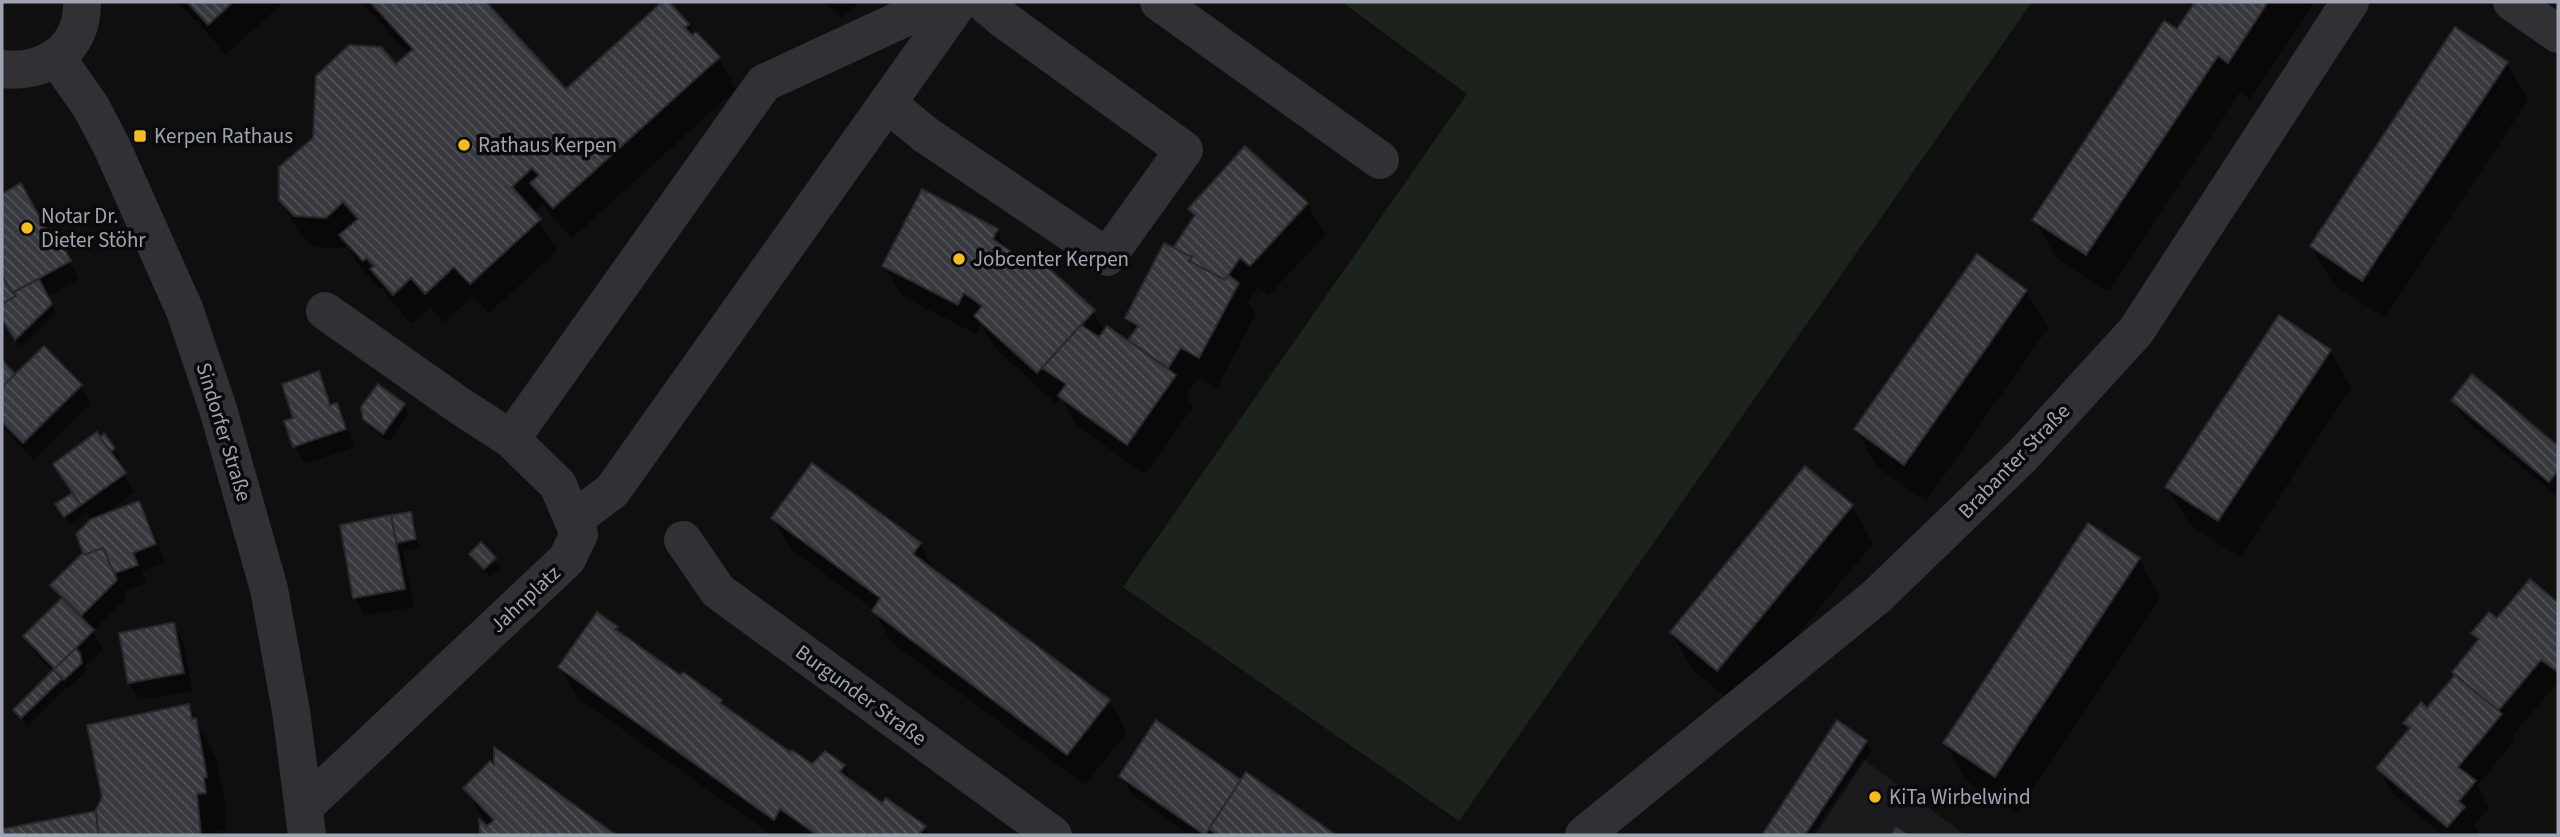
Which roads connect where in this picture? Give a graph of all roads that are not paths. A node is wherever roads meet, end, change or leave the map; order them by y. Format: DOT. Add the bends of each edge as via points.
graph roads {
  1 [pos="82,2"];
  2 [pos="939,2"];
  3 [pos="959,2"];
  4 [pos="983,2"];
  5 [pos="1159,2"];
  6 [pos="2350,2"];
  7 [pos="2512,2"];
  8 [pos="2558,34"];
  9 [pos="57,57"];
  10 [pos="2,69"];
  11 [pos="887,103"];
  12 [pos="1380,160"];
  13 [pos="325,311"];
  14 [pos="511,439"];
  15 [pos="573,520"];
  16 [pos="683,540"];
  17 [pos="305,821"];
  18 [pos="1053,835"];
  19 [pos="1584,835"];
  1 -- 9 [label="street" via="80,25"];
  2 -- 14 [label="street" via="764,83"];
  3 -- 11 [label="street"];
  4 -- 11 [label="street" via="1184,150 1107,257 926,135"];
  5 -- 12 [label="street"];
  6 -- 19 [label="street, Brabanter Straße" via="2136,331 2022,456 1877,597"];
  7 -- 8 [label="street"];
  9 -- 10 [label="street" via="39,67"];
  9 -- 17 [label="street, Sindorfer Straße" via="112,147 192,330 269,589"];
  11 -- 15 [label="street" via="612,491"];
  13 -- 14 [label="street, Jahnplatz"];
  14 -- 15 [label="street, Jahnplatz" via="558,485"];
  15 -- 17 [label="street, Jahnplatz" via="579,534 567,559"];
  16 -- 18 [label="street, Burgunder Straße" via="718,591"];
}
